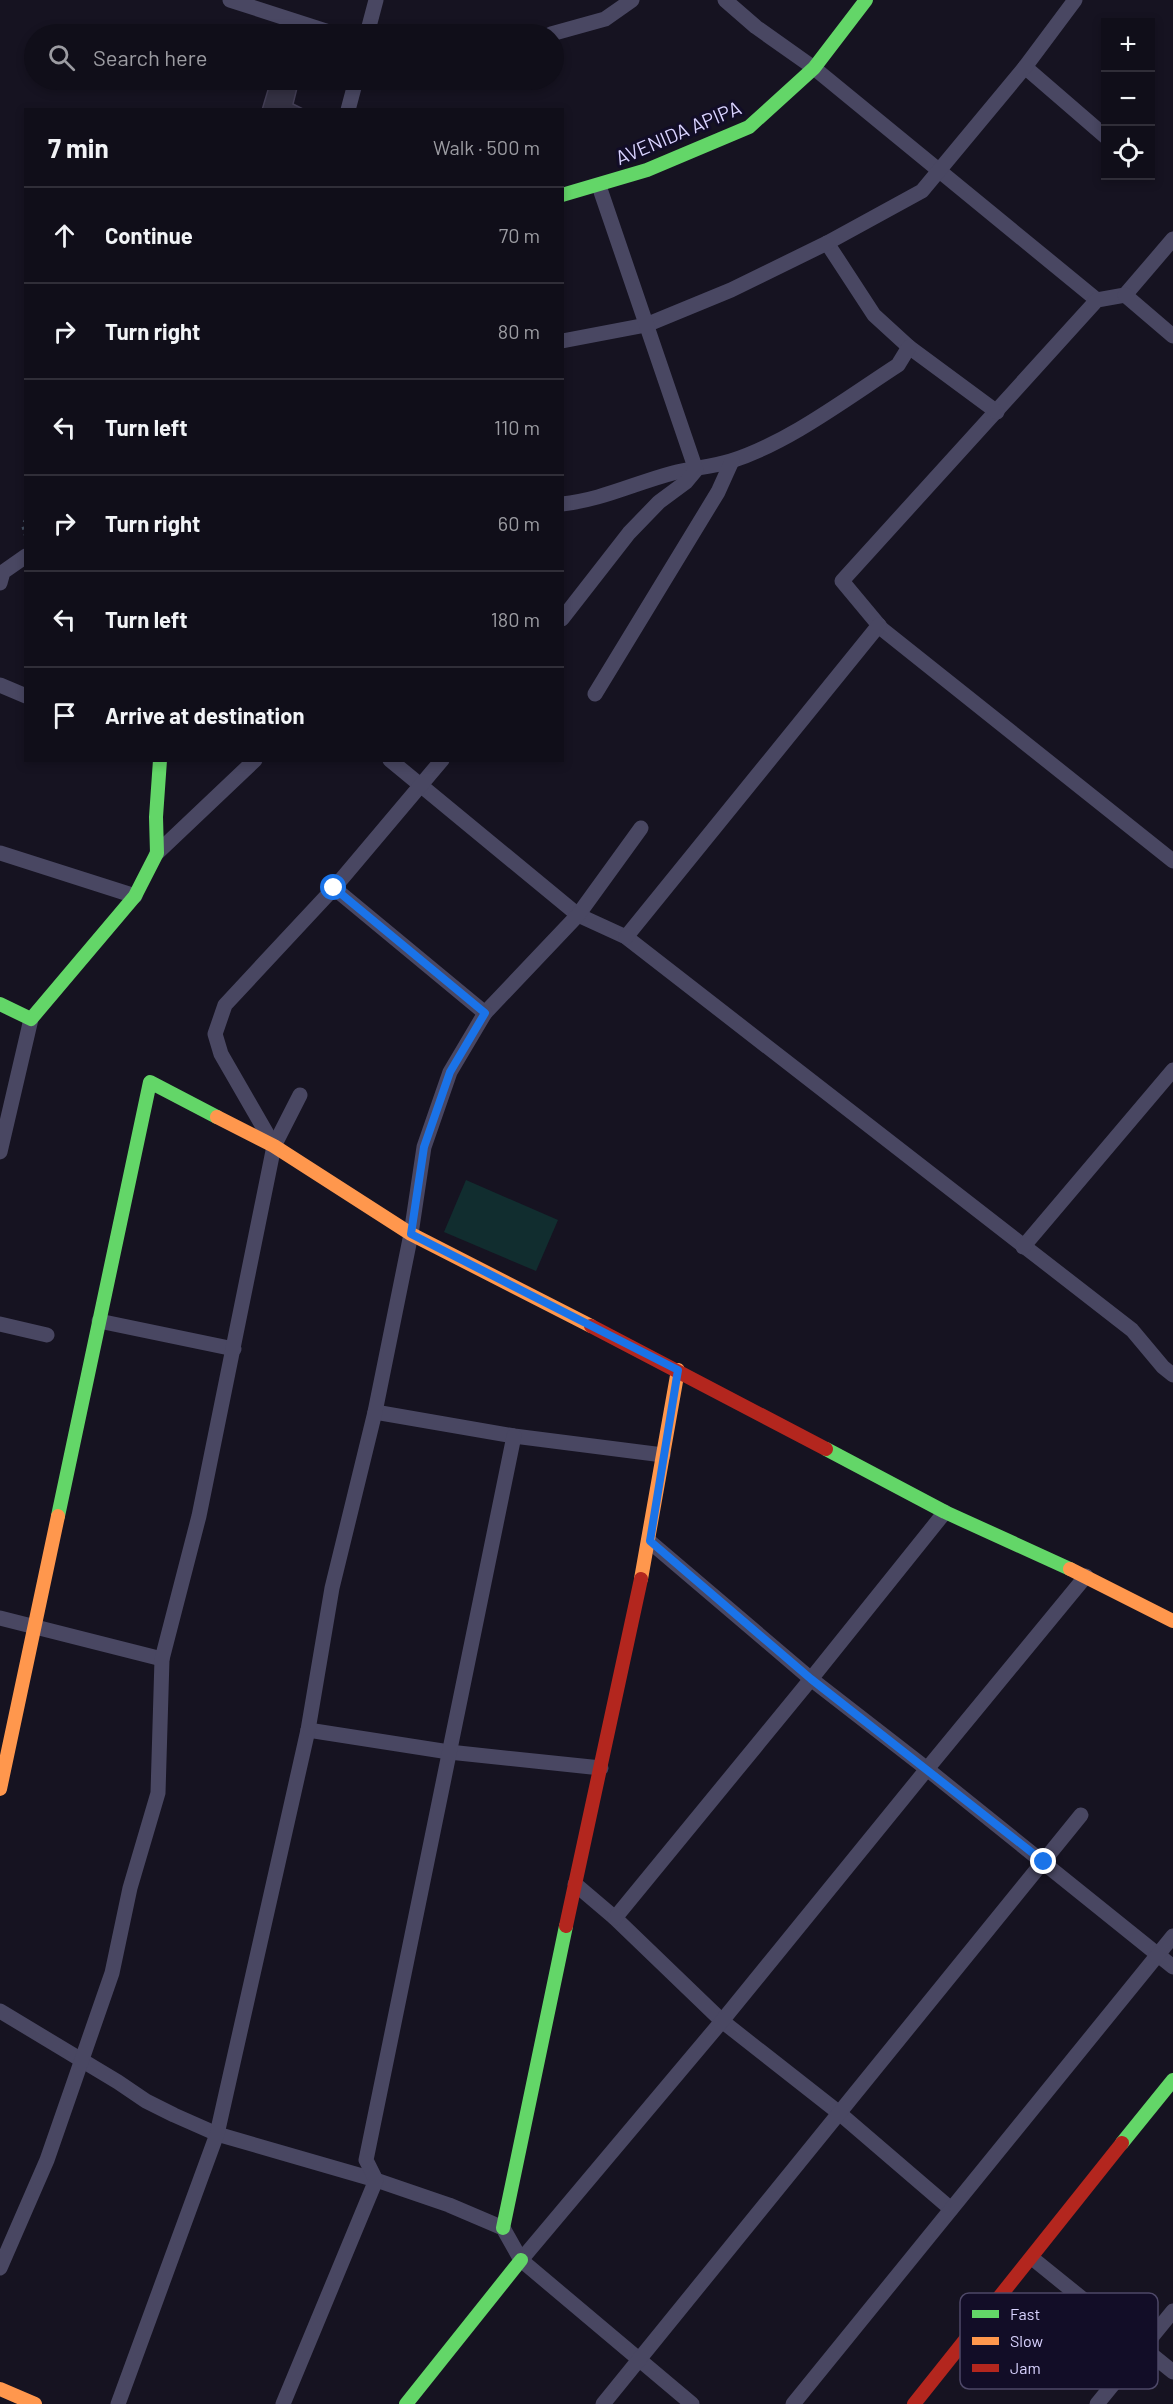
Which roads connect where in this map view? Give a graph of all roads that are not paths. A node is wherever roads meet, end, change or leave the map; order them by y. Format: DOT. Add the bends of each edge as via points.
graph roads {
  1 [pos="230,0"];
  2 [pos="376,0"];
  3 [pos="632,0"];
  4 [pos="725,0"];
  5 [pos="866,0"];
  6 [pos="1075,0"];
  7 [pos="304,24"];
  8 [pos="370,24"];
  9 [pos="564,30"];
  10 [pos="1025,67"];
  11 [pos="814,68"];
  12 [pos="353,90"];
  13 [pos="349,108"];
  14 [pos="1101,133"];
  15 [pos="939,172"];
  16 [pos="599,186"];
  17 [pos="564,195"];
  18 [pos="1173,239"];
  19 [pos="827,243"];
  20 [pos="1125,295"];
  21 [pos="1097,300"];
  22 [pos="646,325"];
  23 [pos="1173,336"];
  24 [pos="564,341"];
  25 [pos="909,347"];
  26 [pos="997,412"];
  27 [pos="732,461"];
  28 [pos="696,470"];
  29 [pos="564,504"];
  30 [pos="24,557"];
  31 [pos="0,583"];
  32 [pos="564,616"];
  33 [pos="879,625"];
  34 [pos="0,685"];
  35 [pos="595,694"];
  36 [pos="24,695"];
  37 [pos="160,762"];
  38 [pos="253,762"];
  39 [pos="392,762"];
  40 [pos="440,762"];
  41 [pos="420,786"];
  42 [pos="641,828"];
  43 [pos="0,853"];
  44 [pos="158,853"];
  45 [pos="1173,861"];
  46 [pos="334,888"];
  47 [pos="135,896"];
  48 [pos="578,915"];
  49 [pos="626,937"];
  50 [pos="0,1004"];
  51 [pos="485,1013"];
  52 [pos="31,1019"];
  53 [pos="1173,1070"];
  54 [pos="300,1095"];
  55 [pos="274,1146"];
  56 [pos="0,1152"];
  57 [pos="411,1234"];
  58 [pos="1023,1247"];
  59 [pos="99,1321"];
  60 [pos="0,1324"];
  61 [pos="47,1335"];
  62 [pos="234,1349"];
  63 [pos="678,1370"];
  64 [pos="1173,1375"];
  65 [pos="375,1412"];
  66 [pos="514,1436"];
  67 [pos="663,1455"];
  68 [pos="945,1512"];
  69 [pos="650,1541"];
  70 [pos="1086,1576"];
  71 [pos="0,1618"];
  72 [pos="1173,1621"];
  73 [pos="36,1626"];
  74 [pos="162,1659"];
  75 [pos="811,1679"];
  76 [pos="308,1730"];
  77 [pos="449,1752"];
  78 [pos="601,1768"];
  79 [pos="927,1768"];
  80 [pos="0,1789"];
  81 [pos="1081,1815"];
  82 [pos="1044,1862"];
  83 [pos="574,1884"];
  84 [pos="615,1918"];
  85 [pos="1173,1936"];
  86 [pos="1158,1956"];
  87 [pos="1173,1966"];
  88 [pos="0,2011"];
  89 [pos="722,2021"];
  90 [pos="82,2061"];
  91 [pos="1173,2080"];
  92 [pos="838,2112"];
  93 [pos="217,2134"];
  94 [pos="376,2180"];
  95 [pos="951,2209"];
  96 [pos="503,2228"];
  97 [pos="1032,2258"];
  98 [pos="521,2260"];
  99 [pos="0,2268"];
  100 [pos="1004,2293"];
  101 [pos="1076,2293"];
  102 [pos="1173,2311"];
  103 [pos="1158,2330"];
  104 [pos="960,2347"];
  105 [pos="1158,2359"];
  106 [pos="640,2360"];
  107 [pos="1173,2372"];
  108 [pos="0,2389"];
  109 [pos="1109,2389"];
  110 [pos="35,2404"];
  111 [pos="117,2404"];
  112 [pos="283,2404"];
  113 [pos="406,2404"];
  114 [pos="603,2404"];
  115 [pos="692,2404"];
  116 [pos="793,2404"];
  117 [pos="914,2404"];
  118 [pos="1097,2404"];
  1 -- 7 [label="street"];
  2 -- 8 [label="street"];
  3 -- 9 [label="street" via="605,19"];
  4 -- 11 [label="street"];
  5 -- 11 [label="street, AVENIDA APIPA"];
  6 -- 10 [label="street"];
  10 -- 14 [label="street"];
  10 -- 15 [label="street"];
  11 -- 15 [label="street"];
  11 -- 16 [label="street, AVENIDA APIPA" via="749,127"];
  12 -- 13 [label="street"];
  15 -- 19 [label="street" via="922,191"];
  15 -- 21 [label="street"];
  16 -- 17 [label="street, AVENIDA APIPA"];
  16 -- 22 [label="street"];
  18 -- 20 [label="street"];
  19 -- 22 [label="street" via="731,290"];
  19 -- 25 [label="street" via="874,315"];
  20 -- 21 [label="street"];
  20 -- 23 [label="street"];
  21 -- 26 [label="street"];
  22 -- 24 [label="street"];
  22 -- 28 [label="street"];
  25 -- 26 [label="street"];
  25 -- 27 [label="street" via="898,365 778,441"];
  26 -- 33 [label="street" via="842,581"];
  27 -- 28 [label="street"];
  27 -- 35 [label="street" via="718,492"];
  28 -- 29 [label="street" via="675,472 598,498"];
  28 -- 32 [label="street" via="629,533"];
  30 -- 31 [label="street" via="3,572"];
  33 -- 45 [label="street"];
  33 -- 49 [label="street"];
  34 -- 36 [label="street"];
  37 -- 44 [label="street"];
  38 -- 44 [label="street"];
  39 -- 41 [label="street"];
  40 -- 41 [label="street"];
  41 -- 46 [label="street"];
  41 -- 48 [label="street"];
  42 -- 48 [label="street"];
  43 -- 47 [label="street"];
  44 -- 47 [label="street"];
  46 -- 51 [label="street"];
  46 -- 55 [label="street" via="225,1005 215,1034 221,1054"];
  47 -- 52 [label="street"];
  48 -- 49 [label="street"];
  48 -- 51 [label="street"];
  49 -- 58 [label="street"];
  50 -- 52 [label="street"];
  51 -- 57 [label="street" via="450,1072 424,1147"];
  52 -- 56 [label="street"];
  53 -- 58 [label="street"];
  54 -- 55 [label="street"];
  55 -- 57 [label="street"];
  55 -- 59 [label="street" via="150,1082"];
  55 -- 62 [label="street"];
  57 -- 63 [label="street"];
  57 -- 65 [label="street"];
  58 -- 64 [label="street" via="1132,1330"];
  59 -- 62 [label="street"];
  59 -- 73 [label="street"];
  60 -- 61 [label="street"];
  62 -- 74 [label="street" via="199,1516"];
  63 -- 67 [label="street"];
  63 -- 68 [label="street"];
  65 -- 66 [label="street"];
  65 -- 76 [label="street" via="332,1587"];
  66 -- 67 [label="street"];
  66 -- 77 [label="street"];
  67 -- 69 [label="street"];
  68 -- 70 [label="street"];
  68 -- 75 [label="street"];
  69 -- 75 [label="street"];
  69 -- 78 [label="street"];
  70 -- 72 [label="street"];
  70 -- 79 [label="street"];
  71 -- 73 [label="street"];
  73 -- 74 [label="street"];
  73 -- 80 [label="street"];
  74 -- 90 [label="street" via="158,1793 130,1888 112,1974"];
  75 -- 79 [label="street"];
  75 -- 84 [label="street"];
  76 -- 77 [label="street"];
  76 -- 93 [label="street"];
  77 -- 78 [label="street"];
  77 -- 94 [label="street" via="366,2160"];
  78 -- 83 [label="street"];
  79 -- 82 [label="street"];
  79 -- 89 [label="street"];
  81 -- 82 [label="street"];
  82 -- 86 [label="street"];
  82 -- 92 [label="street"];
  83 -- 84 [label="street"];
  83 -- 96 [label="street"];
  84 -- 89 [label="street"];
  85 -- 86 [label="street"];
  86 -- 87 [label="street"];
  86 -- 95 [label="street"];
  88 -- 90 [label="street"];
  89 -- 92 [label="street"];
  89 -- 98 [label="street"];
  90 -- 93 [label="street" via="146,2101"];
  90 -- 99 [label="street" via="47,2160"];
  91 -- 97 [label="street"];
  92 -- 95 [label="street"];
  92 -- 106 [label="street"];
  93 -- 94 [label="street"];
  93 -- 111 [label="street"];
  94 -- 96 [label="street"];
  94 -- 112 [label="street"];
  95 -- 116 [label="street"];
  96 -- 98 [label="street"];
  97 -- 100 [label="street"];
  97 -- 101 [label="street"];
  98 -- 106 [label="street"];
  98 -- 113 [label="street"];
  102 -- 103 [label="street"];
  104 -- 117 [label="street"];
  105 -- 107 [label="street"];
  106 -- 114 [label="street"];
  106 -- 115 [label="street"];
  108 -- 110 [label="street"];
  109 -- 118 [label="street"];
}
